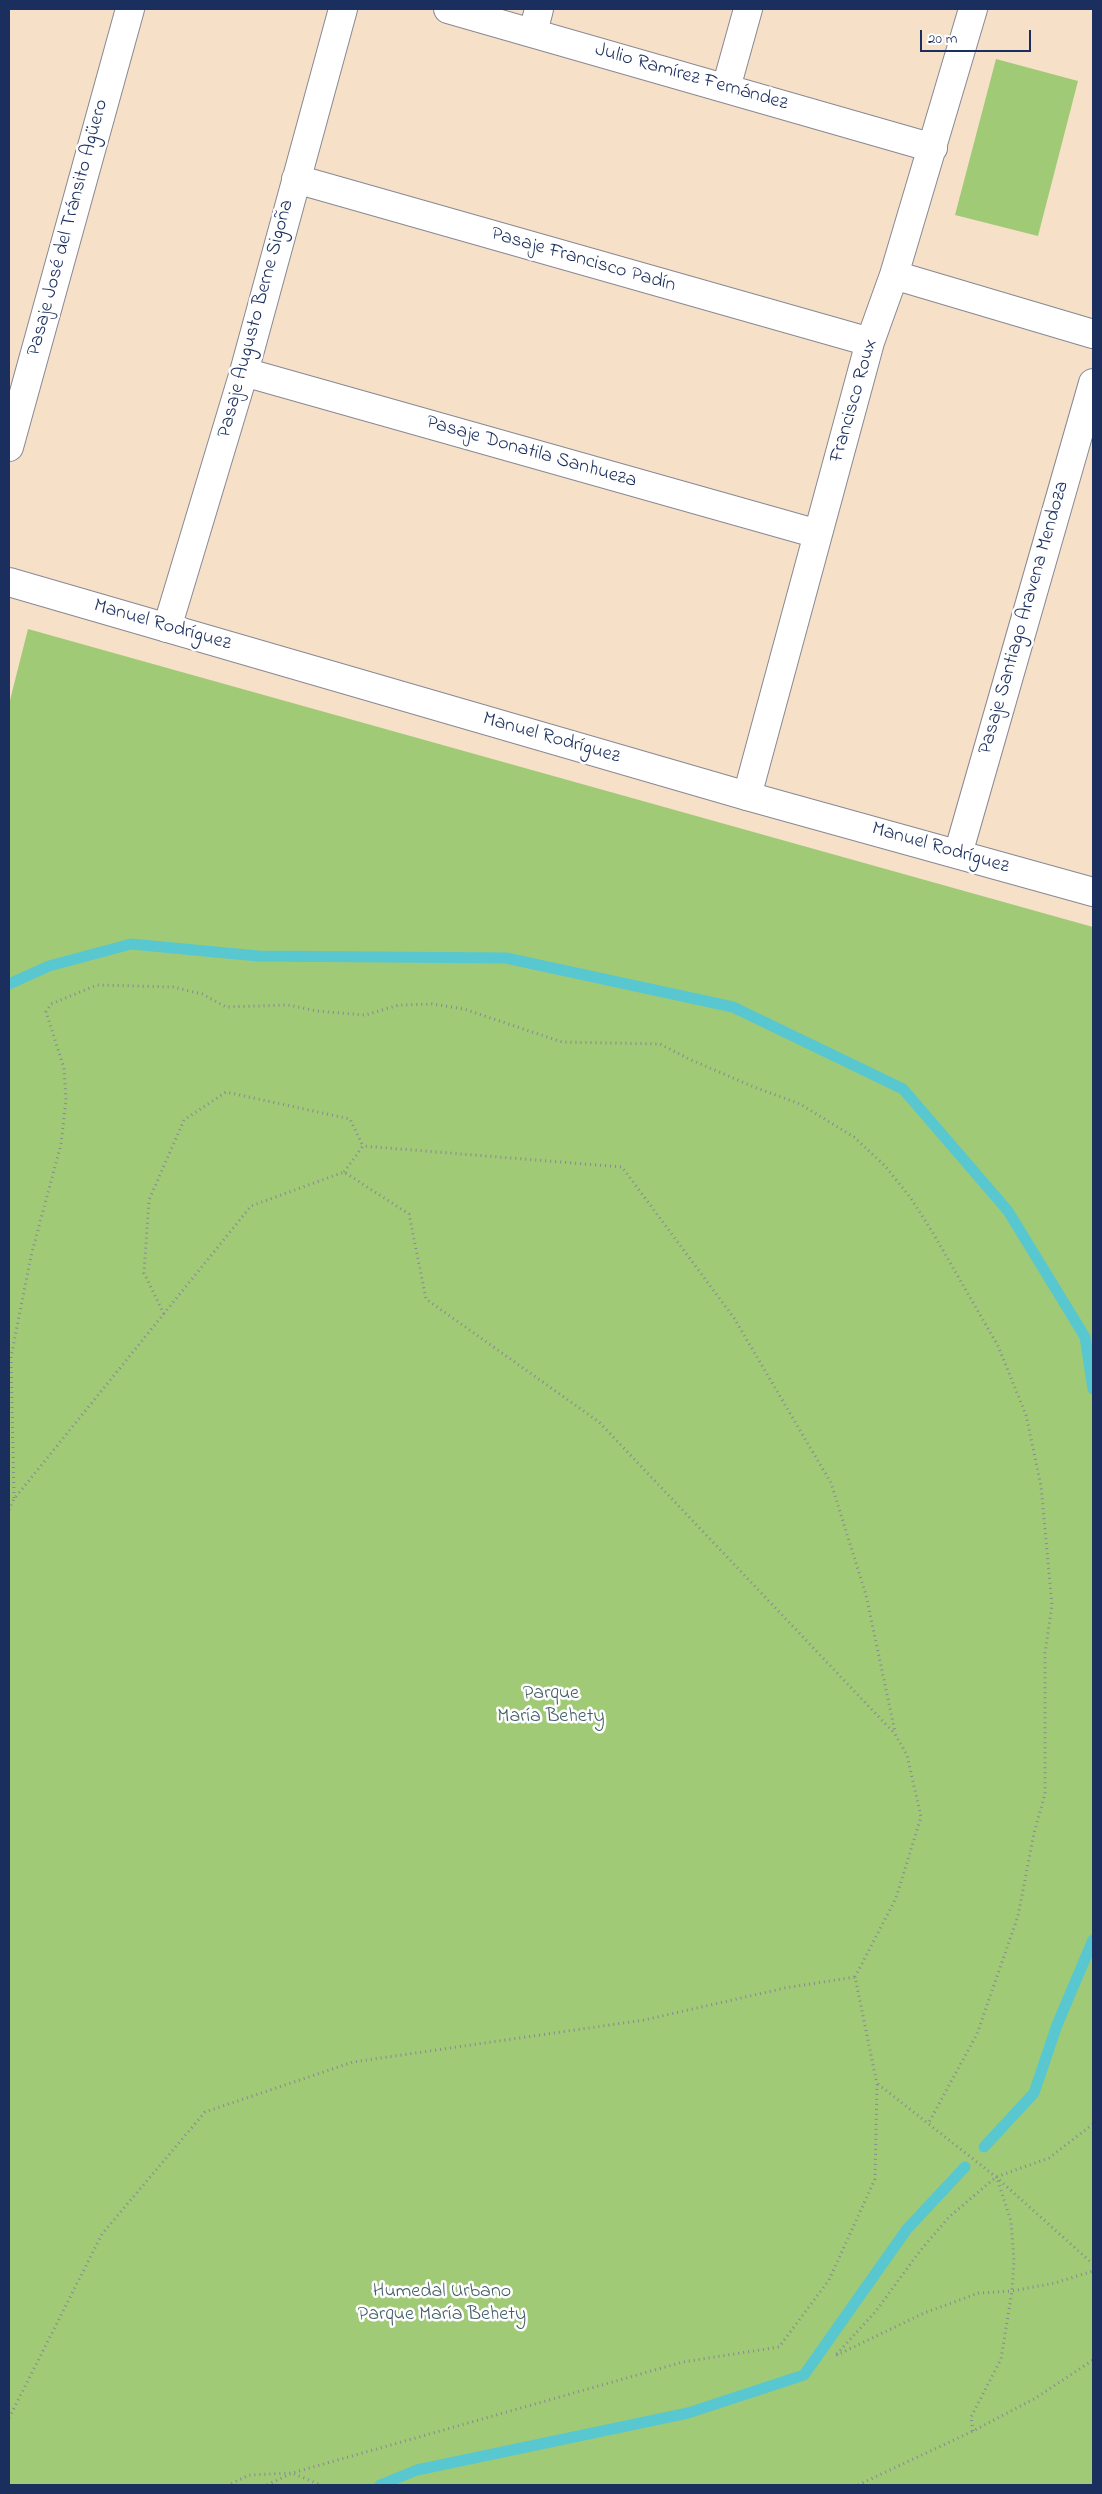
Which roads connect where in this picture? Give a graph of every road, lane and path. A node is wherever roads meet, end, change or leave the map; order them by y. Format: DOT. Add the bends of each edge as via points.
graph roads {
  1 [pos="130,9"];
  2 [pos="343,9"];
  3 [pos="448,9"];
  4 [pos="748,9"];
  5 [pos="973,9"];
  6 [pos="536,21"];
  7 [pos="726,88"];
  8 [pos="933,148"];
  9 [pos="296,179"];
  10 [pos="894,274"];
  11 [pos="1093,334"];
  12 [pos="870,342"];
  13 [pos="244,372"];
  14 [pos="1093,383"];
  15 [pos="9,447"];
  16 [pos="818,534"];
  17 [pos="9,582"];
  18 [pos="167,628"];
  19 [pos="748,796"];
  20 [pos="958,854"];
  21 [pos="1093,892"];
  22 [pos="363,1146"];
  23 [pos="344,1172"];
  24 [pos="164,1314"];
  25 [pos="14,1499"];
  26 [pos="9,1510"];
  27 [pos="895,1734"];
  28 [pos="855,1976"];
  29 [pos="877,2084"];
  30 [pos="928,2124"];
  31 [pos="1093,2124"];
  32 [pos="996,2178"];
  33 [pos="1093,2264"];
  34 [pos="1093,2271"];
  35 [pos="1012,2291"];
  36 [pos="1093,2360"];
  37 [pos="9,2418"];
  38 [pos="973,2431"];
  39 [pos="292,2473"];
  40 [pos="229,2485"];
  41 [pos="267,2485"];
  42 [pos="321,2485"];
  43 [pos="858,2485"];
  1 -- 15 [label="street, Pasaje José del Tránsito Agüero"];
  2 -- 9 [label="street, Pasaje Augusto Berne Sigoña"];
  3 -- 6 [label="street, Julio Ramírez Fernández"];
  4 -- 7 [label="street"];
  5 -- 8 [label="street, Francisco Roux"];
  6 -- 7 [label="street, Julio Ramírez Fernández"];
  7 -- 8 [label="street, Julio Ramírez Fernández"];
  8 -- 10 [label="street, Francisco Roux"];
  9 -- 12 [label="street, Pasaje Francisco Padín"];
  9 -- 13 [label="street, Pasaje Augusto Berne Sigoña"];
  10 -- 11 [label="street"];
  10 -- 12 [label="street, Francisco Roux"];
  12 -- 16 [label="street, Francisco Roux"];
  13 -- 16 [label="street, Pasaje Donatila Sanhueza"];
  13 -- 18 [label="street, Pasaje Augusto Berne Sigoña"];
  14 -- 20 [label="street, Pasaje Santiago Aravena Mendoza"];
  16 -- 19 [label="street, Francisco Roux"];
  17 -- 18 [label="street, Manuel Rodríguez"];
  18 -- 19 [label="street, Manuel Rodríguez"];
  19 -- 20 [label="street, Manuel Rodríguez"];
  20 -- 21 [label="street, Manuel Rodríguez"];
  22 -- 23 [label="path"];
  22 -- 24 [label="path" via="350,1119 226,1092 184,1120 150,1200 144,1273"];
  22 -- 27 [label="path" via="622,1167 734,1318 831,1483 866,1596"];
  23 -- 24 [label="path" via="251,1206"];
  23 -- 27 [label="path" via="409,1214 426,1299 598,1422"];
  24 -- 25 [label="path"];
  25 -- 26 [label="path"];
  25 -- 30 [label="path" via="11,1357 31,1256 61,1144 66,1100 64,1068 46,1012 50,1004 97,985 173,987 202,994 226,1007 288,1005 365,1015 399,1005 432,1004 464,1009 562,1042 660,1044 689,1060 800,1104 854,1137 885,1166 910,1197 998,1346 1026,1415 1041,1486 1052,1605 1045,1653 1045,1794 1018,1916 977,2034"];
  27 -- 28 [label="path" via="908,1755 921,1817 896,1898"];
  28 -- 29 [label="path"];
  28 -- 37 [label="path" via="785,1988 644,2020 352,2062 205,2112 102,2234"];
  29 -- 30 [label="path"];
  29 -- 39 [label="path" via="875,2179 829,2280 779,2347 683,2362"];
  30 -- 32 [label="path"];
  31 -- 32 [label="path" via="1049,2158"];
  32 -- 33 [label="path"];
  32 -- 35 [label="path" via="1011,2221"];
  32 -- 35 [label="path" via="950,2217 920,2251 876,2311 835,2356 924,2313 979,2293"];
  34 -- 35 [label="path" via="1056,2283"];
  35 -- 38 [label="path" via="1002,2359 971,2417"];
  36 -- 38 [label="path" via="1034,2399"];
  38 -- 43 [label="path"];
  39 -- 40 [label="path" via="248,2475"];
  39 -- 41 [label="path"];
  39 -- 42 [label="path"];
}
